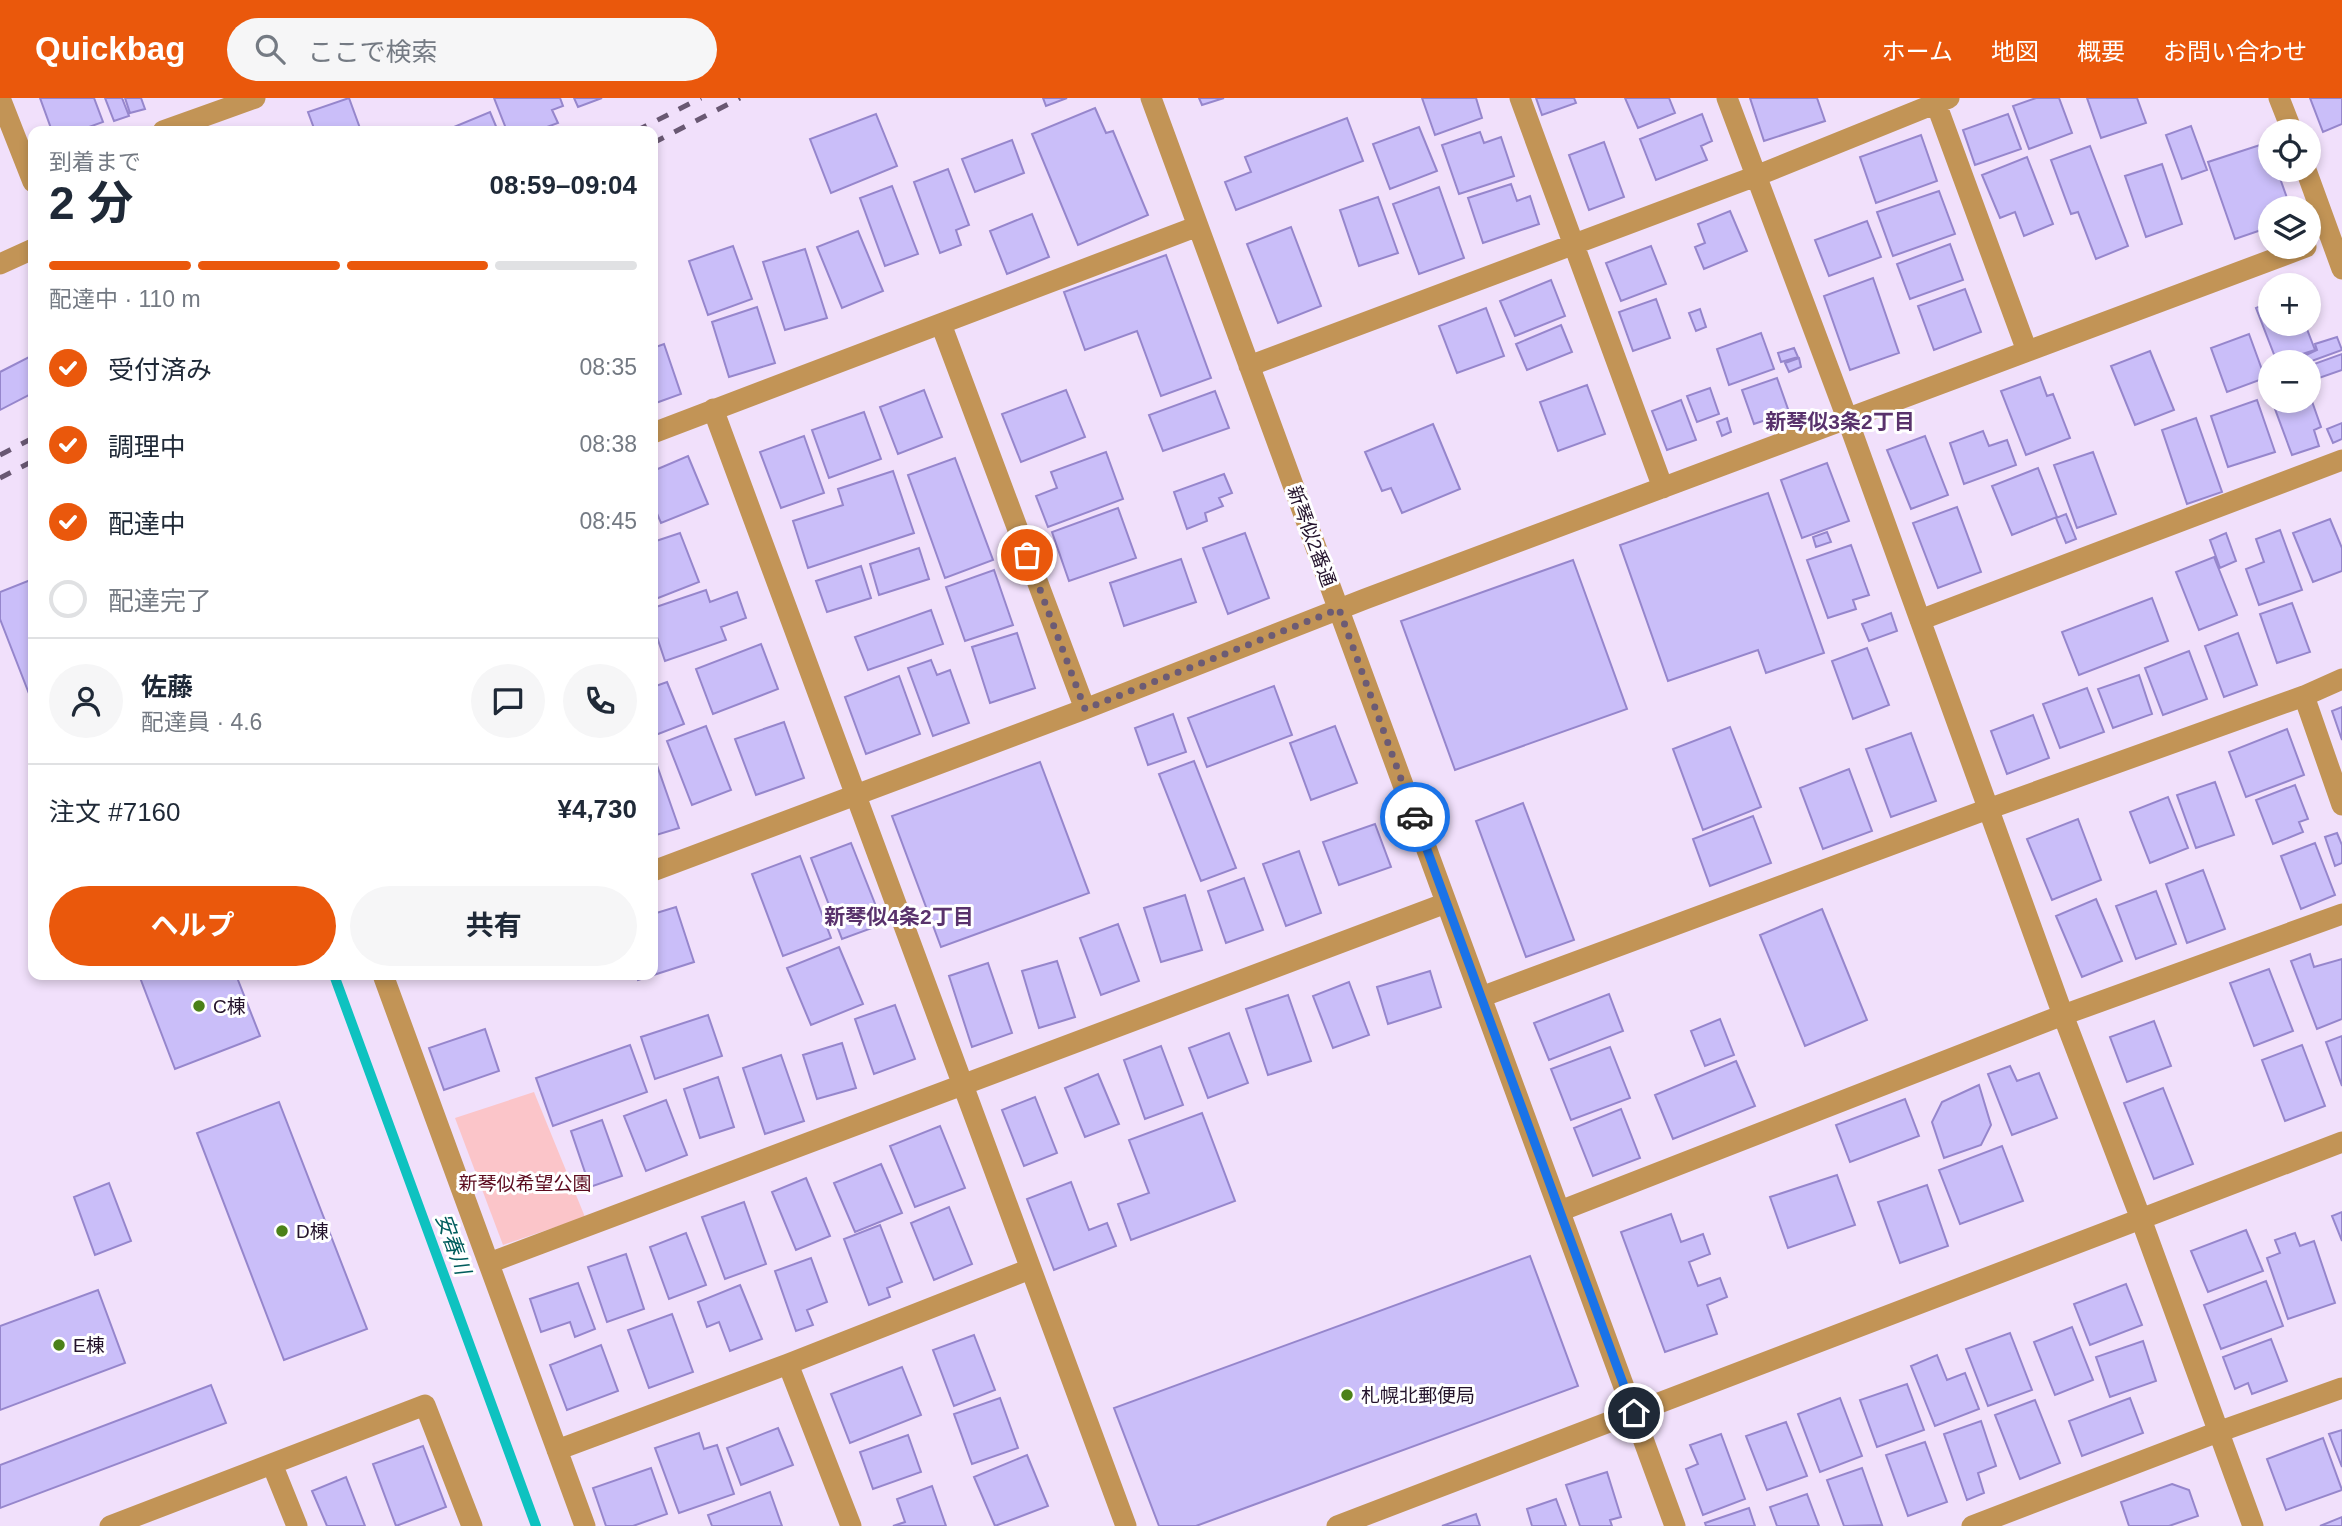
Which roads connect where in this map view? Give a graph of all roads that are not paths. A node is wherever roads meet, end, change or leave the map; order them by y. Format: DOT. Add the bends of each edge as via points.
graph roads {
  1 [pos="0,98"];
  2 [pos="255,98"];
  3 [pos="1151,98"];
  4 [pos="1520,98"];
  5 [pos="1727,98"];
  6 [pos="2279,98"];
  7 [pos="1939,100"];
  8 [pos="2287,119"];
  9 [pos="177,126"];
  10 [pos="28,168"];
  11 [pos="1756,176"];
  12 [pos="2311,182"];
  13 [pos="1198,226"];
  14 [pos="2336,236"];
  15 [pos="1573,246"];
  16 [pos="28,251"];
  17 [pos="2272,259"];
  18 [pos="0,264"];
  19 [pos="2342,269"];
  20 [pos="941,324"];
  21 [pos="2027,351"];
  22 [pos="1249,366"];
  23 [pos="713,409"];
  24 [pos="1847,418"];
  25 [pos="658,431"];
  26 [pos="2342,460"];
  27 [pos="1663,488"];
  28 [pos="1339,609"];
  29 [pos="1920,620"];
  30 [pos="2342,679"];
  31 [pos="2304,696"];
  32 [pos="1085,709"];
  33 [pos="855,795"];
  34 [pos="2342,804"];
  35 [pos="1988,809"];
  36 [pos="658,869"];
  37 [pos="1446,903"];
  38 [pos="2342,914"];
  39 [pos="385,980"];
  40 [pos="1481,997"];
  41 [pos="2063,1016"];
  42 [pos="962,1087"];
  43 [pos="2342,1142"];
  44 [pos="1560,1211"];
  45 [pos="2141,1219"];
  46 [pos="489,1264"];
  47 [pos="1030,1269"];
  48 [pos="788,1364"];
  49 [pos="2342,1388"];
  50 [pos="1634,1413"];
  51 [pos="2218,1432"];
  52 [pos="557,1450"];
  53 [pos="272,1464"];
  54 [pos="110,1526"];
  55 [pos="297,1526"];
  56 [pos="472,1526"];
  57 [pos="585,1526"];
  58 [pos="851,1526"];
  59 [pos="1126,1526"];
  60 [pos="1337,1526"];
  61 [pos="1675,1526"];
  62 [pos="1972,1526"];
  63 [pos="2253,1526"];
  1 -- 10 [label="street"];
  2 -- 9 [label="street"];
  3 -- 13 [label="street, 新琴似2番通"];
  4 -- 15 [label="street"];
  5 -- 11 [label="street"];
  6 -- 8 [label="street"];
  7 -- 11 [label="street"];
  7 -- 21 [label="street"];
  11 -- 15 [label="street"];
  11 -- 24 [label="street"];
  12 -- 14 [label="street"];
  13 -- 20 [label="street"];
  13 -- 22 [label="street, 新琴似2番通"];
  14 -- 19 [label="street"];
  15 -- 22 [label="street"];
  15 -- 27 [label="street"];
  16 -- 18 [label="street"];
  17 -- 21 [label="street"];
  20 -- 23 [label="street"];
  20 -- 32 [label="street"];
  21 -- 24 [label="street"];
  22 -- 28 [label="street, 新琴似2番通"];
  23 -- 25 [label="street"];
  23 -- 33 [label="street"];
  24 -- 27 [label="street"];
  24 -- 29 [label="street"];
  26 -- 29 [label="street"];
  27 -- 28 [label="street"];
  28 -- 32 [label="street"];
  28 -- 37 [label="street, 新琴似2番通"];
  29 -- 35 [label="street"];
  30 -- 31 [label="street"];
  31 -- 34 [label="street"];
  31 -- 35 [label="street"];
  32 -- 33 [label="street"];
  33 -- 36 [label="street"];
  33 -- 42 [label="street"];
  35 -- 40 [label="street"];
  35 -- 41 [label="street"];
  37 -- 40 [label="street, 新琴似2番通"];
  37 -- 42 [label="street"];
  38 -- 41 [label="street"];
  39 -- 46 [label="street"];
  40 -- 44 [label="street, 新琴似2番通"];
  41 -- 44 [label="street"];
  41 -- 45 [label="street"];
  42 -- 46 [label="street"];
  42 -- 47 [label="street"];
  43 -- 45 [label="street"];
  44 -- 50 [label="street, 新琴似2番通"];
  45 -- 50 [label="street"];
  45 -- 51 [label="street"];
  46 -- 52 [label="street"];
  47 -- 48 [label="street"];
  47 -- 59 [label="street"];
  48 -- 52 [label="street"];
  48 -- 58 [label="street"];
  49 -- 51 [label="street"];
  50 -- 60 [label="street"];
  50 -- 61 [label="street, 新琴似2番通"];
  51 -- 62 [label="street"];
  51 -- 63 [label="street"];
  52 -- 57 [label="street"];
  53 -- 54 [label="street"];
  53 -- 55 [label="street"];
  53 -- 56 [label="street" via="425,1405"];
}
